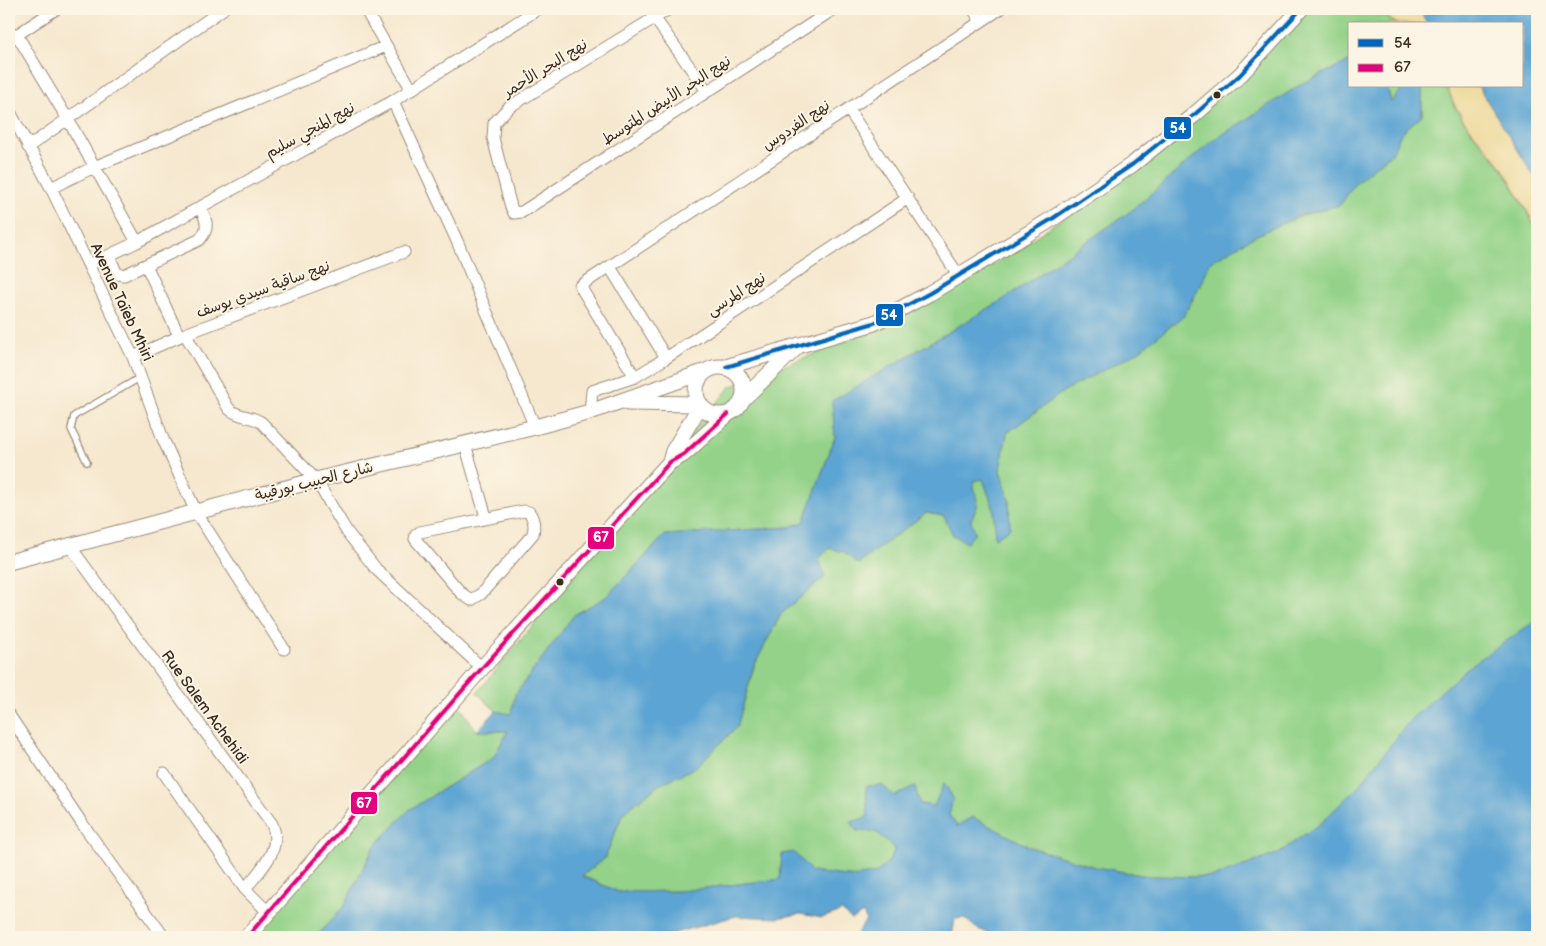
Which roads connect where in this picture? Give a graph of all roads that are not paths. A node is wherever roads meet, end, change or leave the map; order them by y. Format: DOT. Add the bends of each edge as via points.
graph roads {
  1 [pos="56,9"];
  2 [pos="223,9"];
  3 [pos="365,9"];
  4 [pos="538,9"];
  5 [pos="669,9"];
  6 [pos="834,9"];
  7 [pos="973,9"];
  8 [pos="1000,9"];
  9 [pos="1301,9"];
  10 [pos="652,13"];
  11 [pos="981,21"];
  12 [pos="13,37"];
  13 [pos="386,46"];
  14 [pos="412,90"];
  15 [pos="707,91"];
  16 [pos="393,101"];
  17 [pos="848,109"];
  18 [pos="9,110"];
  19 [pos="67,118"];
  20 [pos="28,147"];
  21 [pos="94,167"];
  22 [pos="51,188"];
  23 [pos="908,198"];
  24 [pos="200,208"];
  25 [pos="514,213"];
  26 [pos="137,242"];
  27 [pos="404,252"];
  28 [pos="109,256"];
  29 [pos="89,265"];
  30 [pos="147,267"];
  31 [pos="610,268"];
  32 [pos="959,276"];
  33 [pos="182,335"];
  34 [pos="802,343"];
  35 [pos="133,357"];
  36 [pos="666,358"];
  37 [pos="726,367"];
  38 [pos="706,371"];
  39 [pos="635,377"];
  40 [pos="141,378"];
  41 [pos="743,399"];
  42 [pos="619,402"];
  43 [pos="700,405"];
  44 [pos="590,412"];
  45 [pos="728,414"];
  46 [pos="535,427"];
  47 [pos="465,444"];
  48 [pos="87,462"];
  49 [pos="670,462"];
  50 [pos="316,480"];
  51 [pos="196,512"];
  52 [pos="486,517"];
  53 [pos="70,546"];
  54 [pos="10,559"];
  55 [pos="284,649"];
  56 [pos="482,668"];
  57 [pos="9,715"];
  58 [pos="164,774"];
  59 [pos="245,889"];
  60 [pos="269,912"];
  61 [pos="164,937"];
  62 [pos="247,937"];
  1 -- 12 [label="street"];
  2 -- 19 [label="street"];
  3 -- 13 [label="street"];
  4 -- 14 [label="street, نهج المنجي سليم"];
  5 -- 10 [label="street, نهج البحر الأحمر"];
  6 -- 15 [label="street, نهج البحر الأبيض المتوسط"];
  7 -- 11 [label="street"];
  8 -- 11 [label="street, نهج الفردوس"];
  9 -- 32 [label="street" via="1240,75 1133,164"];
  10 -- 15 [label="street"];
  10 -- 25 [label="street, نهج البحر الأحمر" via="509,107 494,123 495,146"];
  11 -- 17 [label="street, نهج الفردوس"];
  12 -- 19 [label="street"];
  13 -- 14 [label="street"];
  13 -- 21 [label="street"];
  14 -- 16 [label="street, نهج المنجي سليم"];
  15 -- 25 [label="street, نهج البحر الأبيض المتوسط" via="522,212"];
  16 -- 24 [label="street, نهج المنجي سليم"];
  16 -- 46 [label="street" via="457,241"];
  17 -- 23 [label="street"];
  17 -- 31 [label="street, نهج الفردوس"];
  18 -- 20 [label="street, Avenue Taïeb Mhiri"];
  19 -- 20 [label="street"];
  19 -- 21 [label="street"];
  20 -- 22 [label="street, Avenue Taïeb Mhiri"];
  21 -- 22 [label="street"];
  21 -- 26 [label="street"];
  22 -- 29 [label="street, Avenue Taïeb Mhiri"];
  23 -- 32 [label="street"];
  23 -- 36 [label="street, نهج المرسى"];
  24 -- 26 [label="street, نهج المنجي سليم"];
  24 -- 30 [label="street" via="206,217 205,234"];
  26 -- 28 [label="street, نهج المنجي سليم"];
  27 -- 33 [label="street, نهج ساقية سيدي يوسف"];
  28 -- 29 [label="street, نهج المنجي سليم"];
  28 -- 30 [label="street" via="119,275"];
  29 -- 35 [label="street, Avenue Taïeb Mhiri"];
  30 -- 33 [label="street"];
  31 -- 36 [label="street"];
  31 -- 39 [label="street, نهج الفردوس" via="580,286"];
  32 -- 34 [label="street" via="874,323"];
  33 -- 35 [label="street, نهج ساقية سيدي يوسف"];
  33 -- 50 [label="street" via="229,409 238,415 259,420"];
  34 -- 37 [label="street"];
  34 -- 41 [label="street"];
  35 -- 40 [label="street, Avenue Taïeb Mhiri"];
  36 -- 39 [label="street, نهج المرسى"];
  37 -- 38 [label="street"];
  37 -- 41 [label="street" via="742,379"];
  38 -- 42 [label="street, شارع الحبيب بورقيبة"];
  38 -- 43 [label="street" via="696,388"];
  39 -- 44 [label="street, نهج المرسى" via="592,391"];
  40 -- 48 [label="lane" via="74,416 71,429"];
  40 -- 51 [label="street, Avenue Taïeb Mhiri" via="163,439"];
  41 -- 45 [label="street"];
  42 -- 43 [label="street, شارع الحبيب بورقيبة"];
  42 -- 44 [label="street, شارع الحبيب بورقيبة"];
  43 -- 45 [label="street" via="714,414"];
  43 -- 49 [label="street"];
  44 -- 46 [label="street, شارع الحبيب بورقيبة"];
  45 -- 49 [label="street" via="684,454"];
  46 -- 47 [label="street, شارع الحبيب بورقيبة"];
  47 -- 50 [label="street, شارع الحبيب بورقيبة"];
  47 -- 52 [label="street"];
  49 -- 56 [label="street"];
  50 -- 51 [label="street, شارع الحبيب بورقيبة"];
  50 -- 56 [label="street" via="365,557"];
  51 -- 53 [label="street, شارع الحبيب بورقيبة"];
  51 -- 55 [label="street, Avenue Taïeb Mhiri"];
  52 -- 52 [label="street" via="529,512 533,534 481,594 471,600 419,546 415,537 420,532"];
  53 -- 54 [label="street, شارع الحبيب بورقيبة"];
  53 -- 59 [label="street, Rue Salem Achehidi" via="272,824 274,851"];
  56 -- 60 [label="street"];
  57 -- 61 [label="street"];
  58 -- 59 [label="street"];
  59 -- 60 [label="street"];
  60 -- 62 [label="street"];
}
